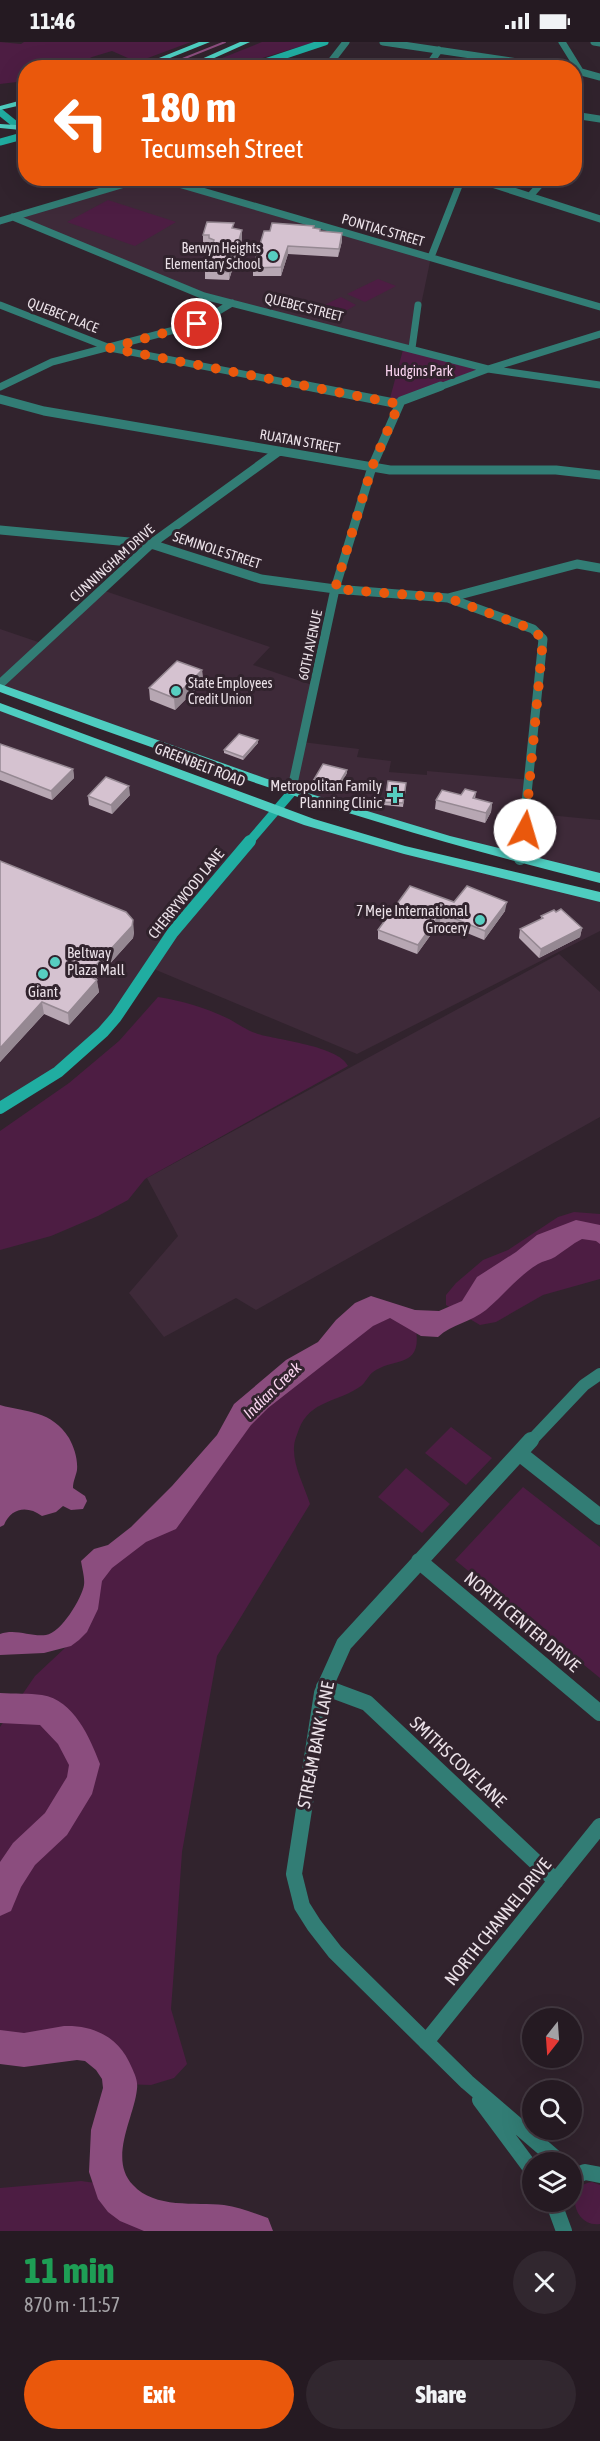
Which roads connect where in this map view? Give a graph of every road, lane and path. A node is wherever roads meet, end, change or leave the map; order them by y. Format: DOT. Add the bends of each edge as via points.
graph roads {
  1 [pos="207,42"];
  2 [pos="246,42"];
  3 [pos="325,42"];
  4 [pos="346,42"];
  5 [pos="383,42"];
  6 [pos="562,42"];
  7 [pos="594,42"];
  8 [pos="600,43"];
  9 [pos="439,50"];
  10 [pos="159,60"];
  11 [pos="203,60"];
  12 [pos="271,60"];
  13 [pos="332,60"];
  14 [pos="432,60"];
  15 [pos="497,60"];
  16 [pos="572,60"];
  17 [pos="582,72"];
  18 [pos="600,77"];
  19 [pos="0,99"];
  20 [pos="18,100"];
  21 [pos="18,102"];
  22 [pos="0,108"];
  23 [pos="0,112"];
  24 [pos="18,116"];
  25 [pos="582,116"];
  26 [pos="600,119"];
  27 [pos="3,120"];
  28 [pos="0,126"];
  29 [pos="18,129"];
  30 [pos="18,130"];
  31 [pos="18,133"];
  32 [pos="4,141"];
  33 [pos="119,186"];
  34 [pos="186,186"];
  35 [pos="459,186"];
  36 [pos="498,186"];
  37 [pos="539,186"];
  38 [pos="530,196"];
  39 [pos="13,217"];
  40 [pos="600,219"];
  41 [pos="0,220"];
  42 [pos="431,257"];
  43 [pos="232,303"];
  44 [pos="0,305"];
  45 [pos="418,305"];
  46 [pos="600,308"];
  47 [pos="600,334"];
  48 [pos="110,348"];
  49 [pos="412,348"];
  50 [pos="488,369"];
  51 [pos="600,386"];
  52 [pos="0,387"];
  53 [pos="0,399"];
  54 [pos="399,404"];
  55 [pos="279,451"];
  56 [pos="372,467"];
  57 [pos="600,475"];
  58 [pos="0,530"];
  59 [pos="151,544"];
  60 [pos="600,568"];
  61 [pos="335,589"];
  62 [pos="448,598"];
  63 [pos="0,686"];
  64 [pos="0,707"];
  65 [pos="0,718"];
  66 [pos="36,720"];
  67 [pos="291,793"];
  68 [pos="275,811"];
  69 [pos="520,859"];
  70 [pos="600,878"];
  71 [pos="600,897"];
  72 [pos="0,1108"];
  73 [pos="600,1374"];
  74 [pos="519,1453"];
  75 [pos="600,1517"];
  76 [pos="419,1561"];
  77 [pos="324,1687"];
  78 [pos="600,1713"];
  79 [pos="600,1826"];
  80 [pos="556,1881"];
  81 [pos="426,2043"];
  82 [pos="467,2082"];
  83 [pos="548,2152"];
  84 [pos="522,2156"];
  85 [pos="582,2173"];
  86 [pos="600,2174"];
  87 [pos="558,2212"];
  88 [pos="560,2228"];
  1 -- 10 [label="main road"];
  2 -- 11 [label="main road"];
  3 -- 12 [label="street"];
  4 -- 13 [label="street"];
  5 -- 9 [label="street"];
  6 -- 16 [label="street"];
  7 -- 8 [label="street"];
  9 -- 14 [label="street"];
  9 -- 15 [label="street"];
  17 -- 18 [label="street"];
  19 -- 20 [label="main road"];
  21 -- 22 [label="main road"];
  23 -- 27 [label="street"];
  24 -- 27 [label="main road"];
  25 -- 26 [label="street"];
  27 -- 29 [label="street"];
  28 -- 30 [label="main road"];
  31 -- 32 [label="street"];
  33 -- 39 [label="street"];
  34 -- 42 [label="street, PONTIAC STREET"];
  35 -- 42 [label="street"];
  36 -- 38 [label="street"];
  37 -- 38 [label="street"];
  38 -- 40 [label="street"];
  39 -- 41 [label="street"];
  39 -- 43 [label="street, QUEBEC STREET" via="188,291"];
  42 -- 46 [label="street, PONTIAC STREET"];
  43 -- 48 [label="street" via="197,324"];
  43 -- 49 [label="street, QUEBEC STREET"];
  44 -- 48 [label="street, QUEBEC PLACE"];
  45 -- 49 [label="street"];
  47 -- 50 [label="street"];
  48 -- 52 [label="street" via="52,362"];
  48 -- 54 [label="street, QUEBEC PLACE"];
  49 -- 50 [label="street, QUEBEC STREET"];
  50 -- 51 [label="street, QUEBEC STREET"];
  50 -- 54 [label="street" via="414,394"];
  53 -- 55 [label="street, RUATAN STREET" via="44,411"];
  54 -- 56 [label="street, 60TH AVENUE"];
  55 -- 56 [label="street, RUATAN STREET"];
  55 -- 59 [label="street, CUNNINGHAM DRIVE"];
  56 -- 57 [label="street, RUATAN STREET" via="556,470"];
  56 -- 61 [label="street, 60TH AVENUE"];
  58 -- 59 [label="street, SEMINOLE STREET"];
  59 -- 61 [label="street, SEMINOLE STREET" via="250,576"];
  59 -- 63 [label="street, CUNNINGHAM DRIVE"];
  60 -- 62 [label="street, SEMINOLE STREET" via="577,564"];
  61 -- 62 [label="street, SEMINOLE STREET"];
  61 -- 67 [label="street, 60TH AVENUE"];
  62 -- 69 [label="street" via="517,622 538,633 543,643"];
  63 -- 67 [label="main road, GREENBELT ROAD"];
  64 -- 66 [label="main road, GREENBELT ROAD"];
  65 -- 66 [label="main road"];
  66 -- 68 [label="main road, GREENBELT ROAD"];
  67 -- 68 [label="street, CHERRYWOOD LANE"];
  67 -- 69 [label="main road, GREENBELT ROAD"];
  68 -- 71 [label="main road, GREENBELT ROAD" via="404,850"];
  68 -- 72 [label="street, CHERRYWOOD LANE" via="172,932 103,1032 65,1067"];
  69 -- 70 [label="main road, GREENBELT ROAD"];
  73 -- 74 [label="street, STREAM BANK LANE" via="584,1385"];
  74 -- 75 [label="street"];
  74 -- 76 [label="street, STREAM BANK LANE"];
  76 -- 77 [label="street, STREAM BANK LANE" via="344,1644"];
  76 -- 78 [label="street, NORTH CENTER DRIVE"];
  77 -- 80 [label="street, SMITHS COVE LANE" via="367,1703"];
  77 -- 81 [label="street, STREAM BANK LANE" via="295,1891 317,1932"];
  79 -- 80 [label="street, NORTH CHANNEL DRIVE"];
  80 -- 81 [label="street, NORTH CHANNEL DRIVE"];
  81 -- 82 [label="street, STREAM BANK LANE"];
  82 -- 83 [label="street, STREAM BANK LANE"];
  82 -- 84 [label="street, STREAM BANK LANE"];
  85 -- 86 [label="street"];
  87 -- 88 [label="street"];
}
